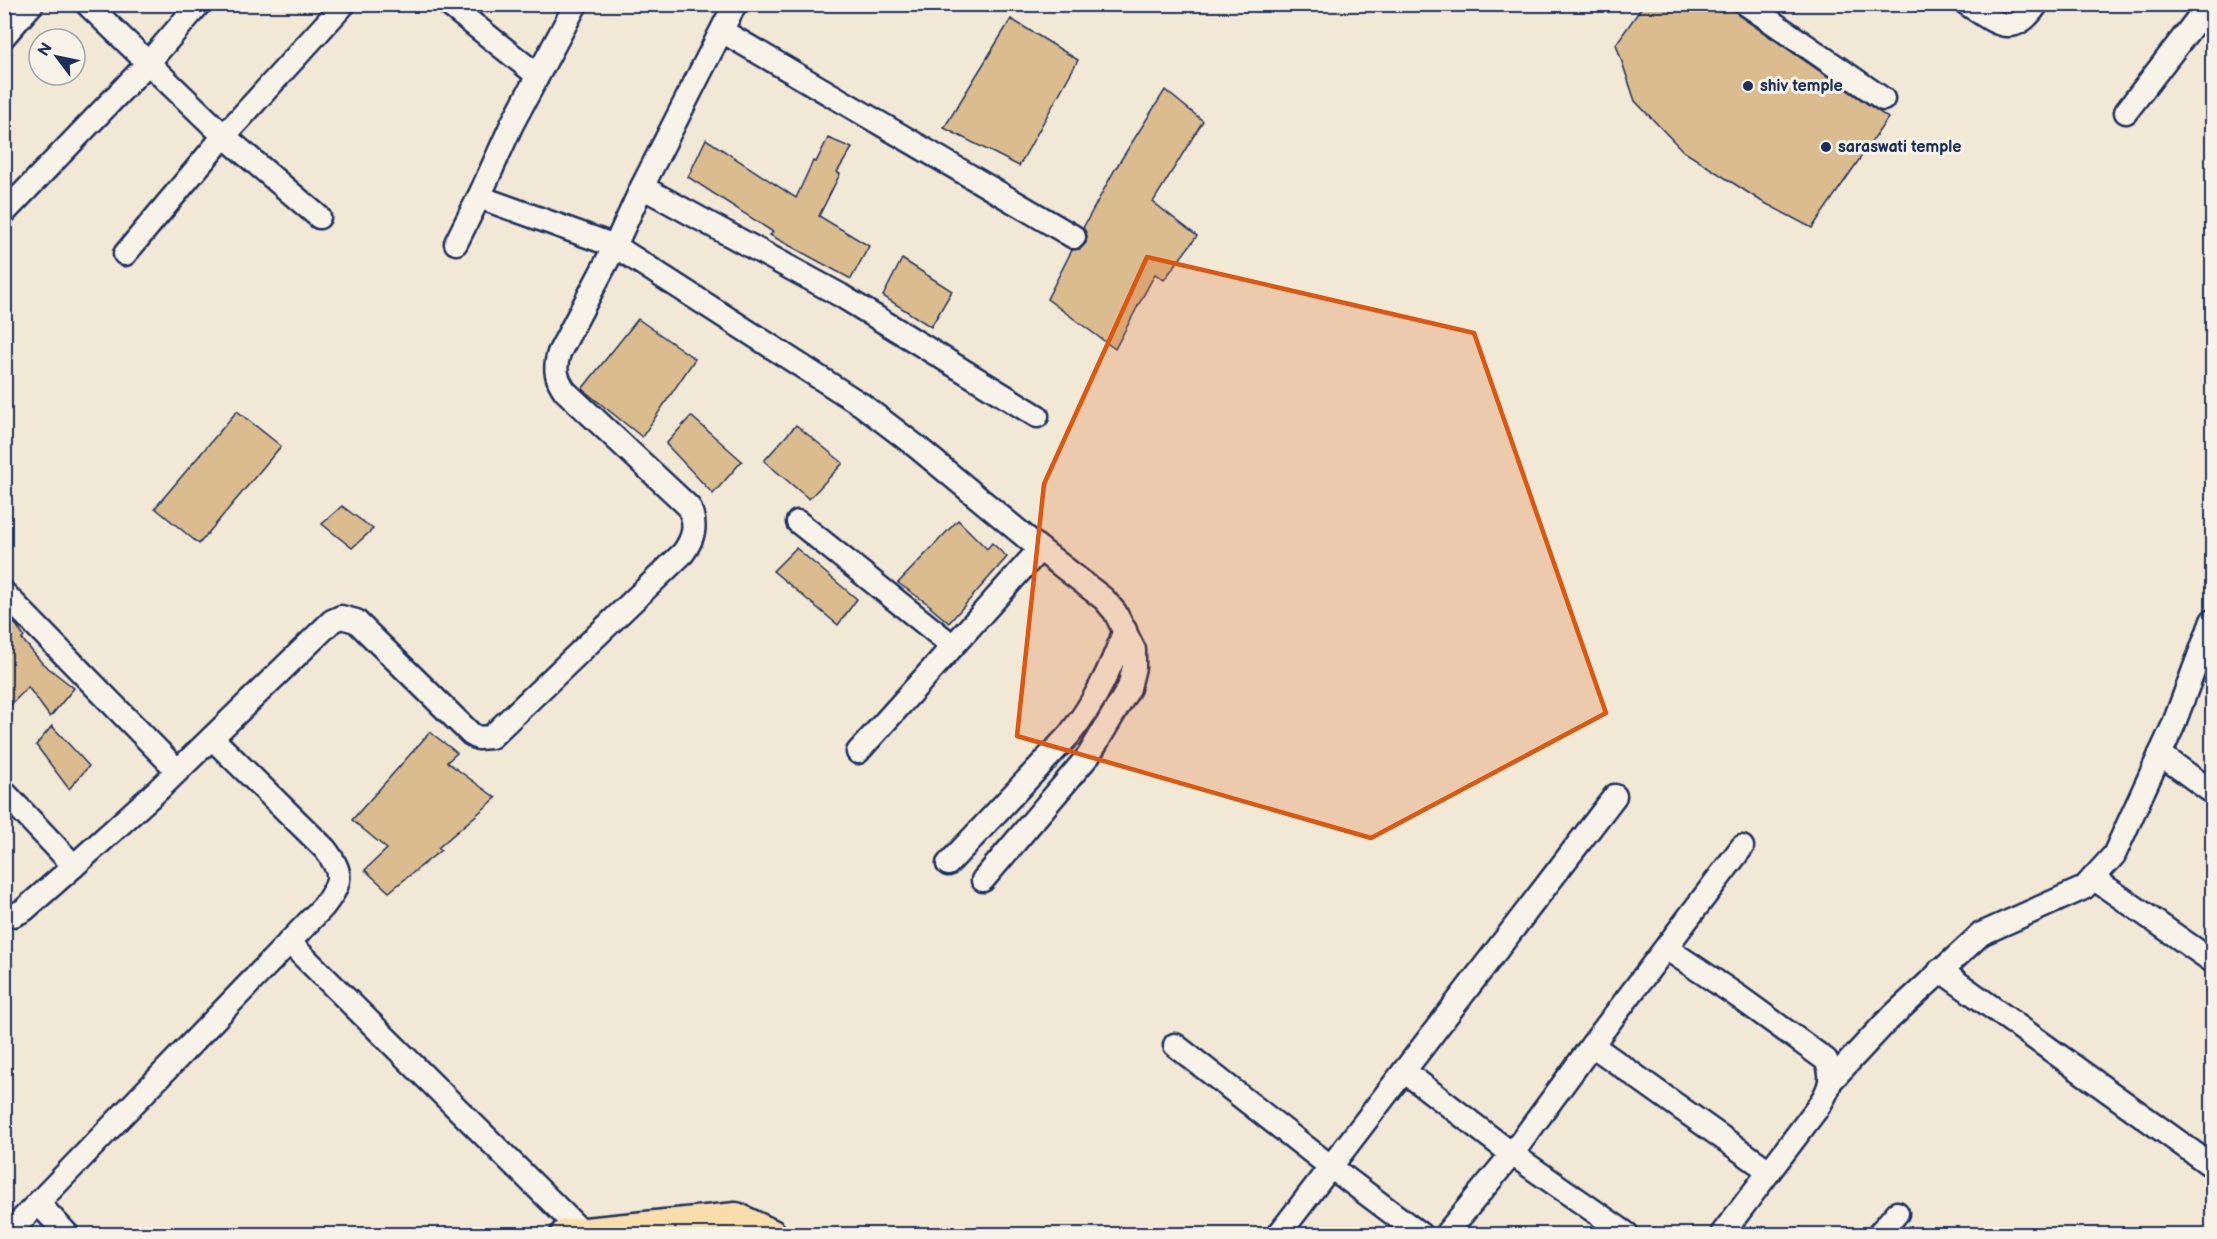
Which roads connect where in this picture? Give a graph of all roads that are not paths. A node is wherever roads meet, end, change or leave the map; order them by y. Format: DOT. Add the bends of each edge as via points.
graph roads {
  1 [pos="32,4"];
  2 [pos="87,4"];
  3 [pos="199,4"];
  4 [pos="344,4"];
  5 [pos="448,4"];
  6 [pos="576,4"];
  7 [pos="735,4"];
  8 [pos="1746,4"];
  9 [pos="1967,4"];
  10 [pos="2037,4"];
  11 [pos="2207,15"];
  12 [pos="722,31"];
  13 [pos="4,36"];
  14 [pos="148,63"];
  15 [pos="537,75"];
  16 [pos="1882,99"];
  17 [pos="2126,112"];
  18 [pos="224,136"];
  19 [pos="642,187"];
  20 [pos="479,197"];
  21 [pos="4,213"];
  22 [pos="319,217"];
  23 [pos="1074,237"];
  24 [pos="456,243"];
  25 [pos="615,246"];
  26 [pos="125,254"];
  27 [pos="1037,416"];
  28 [pos="798,522"];
  29 [pos="1040,549"];
  30 [pos="5,596"];
  31 [pos="2211,629"];
  32 [pos="1125,630"];
  33 [pos="953,646"];
  34 [pos="212,738"];
  35 [pos="858,752"];
  36 [pos="2160,754"];
  37 [pos="177,770"];
  38 [pos="4,792"];
  39 [pos="2212,792"];
  40 [pos="1615,796"];
  41 [pos="1742,847"];
  42 [pos="948,864"];
  43 [pos="74,866"];
  44 [pos="2093,878"];
  45 [pos="983,880"];
  46 [pos="4,915"];
  47 [pos="289,942"];
  48 [pos="1666,948"];
  49 [pos="2212,962"];
  50 [pos="1940,970"];
  51 [pos="1175,1045"];
  52 [pos="1592,1045"];
  53 [pos="1404,1071"];
  54 [pos="1830,1082"];
  55 [pos="1512,1154"];
  56 [pos="2212,1166"];
  57 [pos="1331,1167"];
  58 [pos="1769,1171"];
  59 [pos="38,1203"];
  60 [pos="1897,1213"];
  61 [pos="8,1234"];
  62 [pos="67,1234"];
  63 [pos="574,1234"];
  64 [pos="772,1234"];
  65 [pos="1279,1234"];
  66 [pos="1420,1234"];
  67 [pos="1446,1234"];
  68 [pos="1627,1234"];
  69 [pos="1722,1234"];
  70 [pos="1880,1234"];
  1 -- 13 [label="street"];
  2 -- 14 [label="street"];
  3 -- 14 [label="street"];
  4 -- 18 [label="street"];
  5 -- 15 [label="street"];
  6 -- 15 [label="street"];
  7 -- 12 [label="street"];
  8 -- 16 [label="street"];
  9 -- 10 [label="street" via="1995,23 2008,26 2028,17"];
  11 -- 17 [label="street"];
  12 -- 19 [label="street"];
  12 -- 23 [label="street"];
  14 -- 18 [label="street"];
  14 -- 21 [label="street"];
  15 -- 20 [label="street"];
  18 -- 22 [label="street"];
  18 -- 26 [label="street"];
  19 -- 25 [label="street"];
  19 -- 27 [label="street" via="840,295"];
  20 -- 24 [label="street"];
  20 -- 25 [label="street"];
  25 -- 29 [label="street" via="862,405"];
  25 -- 34 [label="street" via="555,367 566,392 689,507 694,531 682,553 491,737 471,734 363,625 341,617 332,621"];
  28 -- 33 [label="street"];
  29 -- 32 [label="street" via="1104,599"];
  29 -- 33 [label="street"];
  30 -- 37 [label="street"];
  31 -- 36 [label="street"];
  32 -- 42 [label="street" via="1108,674 1085,715"];
  32 -- 45 [label="street" via="1134,650 1129,687 1089,754"];
  33 -- 35 [label="street"];
  34 -- 37 [label="street"];
  34 -- 47 [label="street" via="325,849 340,876 336,891"];
  36 -- 39 [label="street"];
  36 -- 44 [label="street" via="2114,855"];
  37 -- 43 [label="street"];
  38 -- 43 [label="street"];
  40 -- 53 [label="street"];
  41 -- 48 [label="street"];
  43 -- 46 [label="street" via="24,910"];
  44 -- 49 [label="street"];
  44 -- 50 [label="street" via="2084,888 1981,934"];
  47 -- 59 [label="street"];
  47 -- 63 [label="street"];
  48 -- 52 [label="street"];
  48 -- 54 [label="street" via="1826,1060"];
  50 -- 54 [label="street"];
  50 -- 56 [label="street"];
  51 -- 57 [label="street"];
  52 -- 55 [label="street"];
  52 -- 58 [label="street"];
  53 -- 55 [label="street"];
  53 -- 57 [label="street"];
  54 -- 58 [label="street" via="1816,1110"];
  55 -- 67 [label="street"];
  55 -- 68 [label="street"];
  57 -- 65 [label="street"];
  57 -- 66 [label="street"];
  58 -- 69 [label="street"];
  59 -- 61 [label="street"];
  59 -- 62 [label="street"];
  60 -- 70 [label="street"];
  63 -- 64 [label="main road" via="736,1217"];
}
